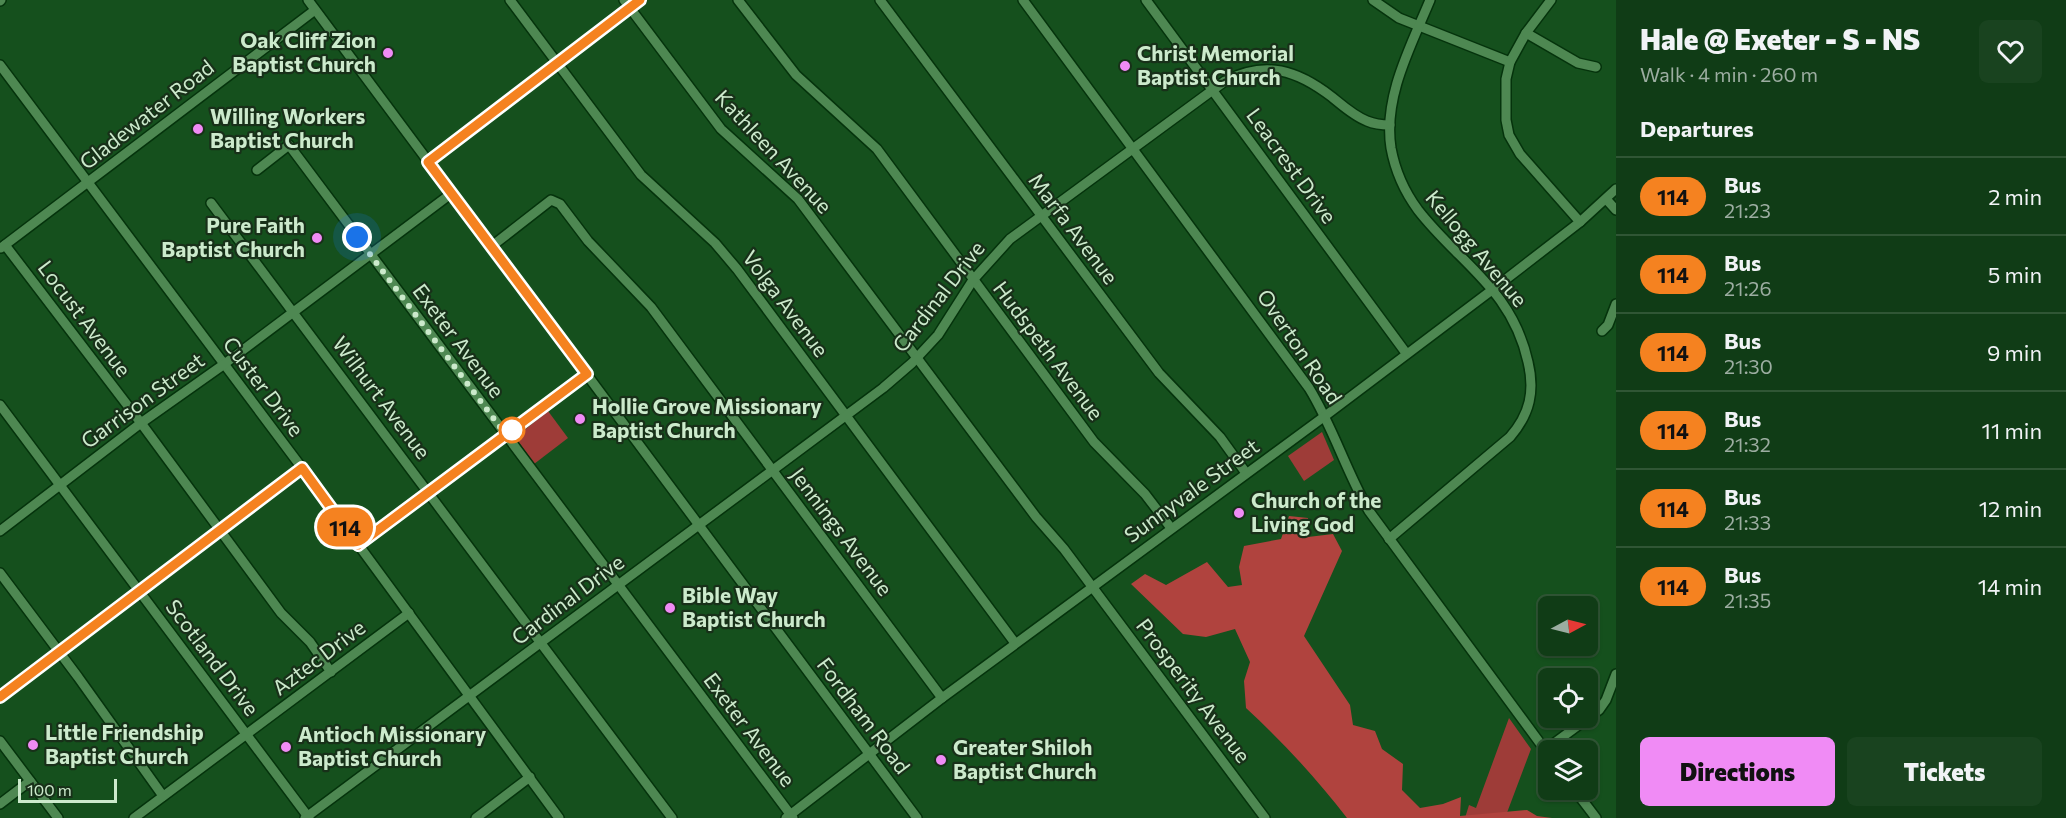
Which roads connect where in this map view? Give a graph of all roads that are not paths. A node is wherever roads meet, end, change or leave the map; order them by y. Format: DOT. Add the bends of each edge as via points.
graph roads {
  1 [pos="308,0"];
  2 [pos="510,0"];
  3 [pos="640,0"];
  4 [pos="738,0"];
  5 [pos="880,0"];
  6 [pos="1023,0"];
  7 [pos="1146,0"];
  8 [pos="1373,0"];
  9 [pos="1430,0"];
  10 [pos="1551,0"];
  11 [pos="627,4"];
  12 [pos="315,10"];
  13 [pos="1419,26"];
  14 [pos="1526,33"];
  15 [pos="1510,62"];
  16 [pos="557,63"];
  17 [pos="0,65"];
  18 [pos="1596,67"];
  19 [pos="1213,90"];
  20 [pos="1390,125"];
  21 [pos="1133,148"];
  22 [pos="428,162"];
  23 [pos="257,170"];
  24 [pos="88,183"];
  25 [pos="1616,189"];
  26 [pos="452,193"];
  27 [pos="1606,199"];
  28 [pos="211,202"];
  29 [pos="1616,210"];
  30 [pos="1041,216"];
  31 [pos="1580,222"];
  32 [pos="492,246"];
  33 [pos="2,247"];
  34 [pos="370,255"];
  35 [pos="973,280"];
  36 [pos="1492,290"];
  37 [pos="1616,304"];
  38 [pos="293,312"];
  39 [pos="1602,331"];
  40 [pos="1406,353"];
  41 [pos="918,358"];
  42 [pos="223,365"];
  43 [pos="587,374"];
  44 [pos="0,405"];
  45 [pos="846,416"];
  46 [pos="1325,416"];
  47 [pos="141,423"];
  48 [pos="506,435"];
  49 [pos="302,468"];
  50 [pos="773,470"];
  51 [pos="1246,473"];
  52 [pos="60,486"];
  53 [pos="429,492"];
  54 [pos="699,525"];
  55 [pos="1171,528"];
  56 [pos="0,531"];
  57 [pos="219,531"];
  58 [pos="1389,539"];
  59 [pos="358,545"];
  60 [pos="0,573"];
  61 [pos="618,585"];
  62 [pos="1092,586"];
  63 [pos="140,592"];
  64 [pos="409,613"];
  65 [pos="540,643"];
  66 [pos="1015,643"];
  67 [pos="59,652"];
  68 [pos="331,672"];
  69 [pos="1616,674"];
  70 [pos="470,695"];
  71 [pos="0,698"];
  72 [pos="942,698"];
  73 [pos="1606,700"];
  74 [pos="1616,704"];
  75 [pos="247,735"];
  76 [pos="1562,740"];
  77 [pos="0,741"];
  78 [pos="1538,741"];
  79 [pos="868,754"];
  80 [pos="530,777"];
  81 [pos="30,781"];
  82 [pos="163,796"];
  83 [pos="1582,800"];
  84 [pos="0,804"];
  85 [pos="307,817"];
  86 [pos="790,817"];
  87 [pos="58,818"];
  88 [pos="134,818"];
  89 [pos="476,818"];
  90 [pos="559,818"];
  91 [pos="672,818"];
  92 [pos="917,818"];
  93 [pos="1265,818"];
  94 [pos="1596,818"];
  1 -- 12 [label="street, Fordham Road"];
  2 -- 16 [label="street, Volga Avenue"];
  3 -- 11 [label="street"];
  4 -- 35 [label="street, Hudspeth Avenue" via="796,75 877,149"];
  5 -- 30 [label="street, Marfa Avenue"];
  6 -- 21 [label="street, Overton Road"];
  7 -- 19 [label="street, Leacrest Drive"];
  8 -- 13 [label="street"];
  9 -- 13 [label="street, Kellogg Avenue"];
  10 -- 14 [label="street"];
  11 -- 16 [label="street"];
  11 -- 41 [label="street, Kathleen Avenue" via="720,129 798,199"];
  12 -- 22 [label="street, Fordham Road"];
  12 -- 24 [label="street, Gladewater Road"];
  13 -- 15 [label="street"];
  13 -- 20 [label="street, Kellogg Avenue" via="1394,95"];
  14 -- 15 [label="street"];
  14 -- 18 [label="street" via="1578,63"];
  15 -- 31 [label="street" via="1505,100 1509,135 1520,154"];
  16 -- 22 [label="street"];
  16 -- 45 [label="street, Volga Avenue" via="641,175 726,256"];
  17 -- 24 [label="street, Custer Drive"];
  19 -- 20 [label="street, Cardinal Drive" via="1241,73 1287,71 1319,87 1366,121"];
  19 -- 21 [label="street, Cardinal Drive"];
  19 -- 40 [label="street, Leacrest Drive"];
  20 -- 36 [label="street, Kellogg Avenue" via="1396,168 1408,196"];
  21 -- 30 [label="street, Cardinal Drive"];
  21 -- 46 [label="street, Overton Road"];
  22 -- 26 [label="street, Fordham Road"];
  23 -- 34 [label="street, Exeter Avenue" via="289,145"];
  24 -- 33 [label="street, Gladewater Road"];
  24 -- 42 [label="street, Custer Drive"];
  25 -- 27 [label="street, Sunnyvale Street"];
  26 -- 32 [label="street, Fordham Road"];
  26 -- 34 [label="street, Garrison Street"];
  27 -- 29 [label="street"];
  27 -- 31 [label="street, Sunnyvale Street"];
  28 -- 38 [label="street, Wilhurt Avenue"];
  30 -- 35 [label="street, Cardinal Drive" via="1004,245"];
  30 -- 51 [label="street, Marfa Avenue" via="1159,373 1220,436"];
  31 -- 36 [label="street, Sunnyvale Street"];
  32 -- 43 [label="street, Fordham Road"];
  32 -- 50 [label="street, Jennings Avenue" via="551,200 560,204 588,241 651,307"];
  33 -- 47 [label="street, Locust Avenue"];
  34 -- 38 [label="street, Garrison Street"];
  34 -- 48 [label="street, Exeter Avenue"];
  35 -- 41 [label="street, Cardinal Drive"];
  35 -- 55 [label="street, Hudspeth Avenue" via="1094,442 1145,494"];
  36 -- 40 [label="street, Sunnyvale Street"];
  36 -- 58 [label="street, Kellogg Avenue" via="1514,320 1525,347 1532,391 1524,418 1510,437"];
  37 -- 39 [label="street"];
  38 -- 42 [label="street, Garrison Street"];
  38 -- 53 [label="street, Wilhurt Avenue"];
  40 -- 46 [label="street, Sunnyvale Street"];
  41 -- 45 [label="street, Cardinal Drive"];
  41 -- 62 [label="street, Kathleen Avenue"];
  42 -- 47 [label="street, Garrison Street"];
  42 -- 49 [label="street, Custer Drive"];
  43 -- 48 [label="street"];
  43 -- 54 [label="street, Fordham Road"];
  44 -- 52 [label="street, Scotland Drive"];
  45 -- 50 [label="street, Cardinal Drive"];
  45 -- 66 [label="street, Volga Avenue"];
  46 -- 51 [label="street, Sunnyvale Street"];
  46 -- 58 [label="street, Overton Road" via="1360,495"];
  47 -- 52 [label="street, Garrison Street"];
  47 -- 57 [label="street, Locust Avenue"];
  48 -- 53 [label="street"];
  48 -- 61 [label="street, Exeter Avenue"];
  49 -- 57 [label="street"];
  49 -- 59 [label="street, Custer Drive"];
  50 -- 54 [label="street, Cardinal Drive"];
  50 -- 72 [label="street, Jennings Avenue"];
  51 -- 55 [label="street, Sunnyvale Street"];
  52 -- 56 [label="street, Garrison Street"];
  52 -- 63 [label="street, Scotland Drive"];
  53 -- 59 [label="street"];
  53 -- 65 [label="street, Wilhurt Avenue"];
  54 -- 61 [label="street, Cardinal Drive"];
  54 -- 79 [label="street, Fordham Road"];
  55 -- 62 [label="street, Sunnyvale Street"];
  57 -- 63 [label="street"];
  57 -- 68 [label="street, Locust Avenue"];
  58 -- 78 [label="street, Overton Road"];
  59 -- 64 [label="street, Custer Drive"];
  60 -- 67 [label="street"];
  61 -- 65 [label="street, Cardinal Drive"];
  61 -- 86 [label="street, Exeter Avenue"];
  62 -- 66 [label="street, Sunnyvale Street"];
  62 -- 93 [label="street, Prosperity Avenue"];
  63 -- 67 [label="street"];
  63 -- 75 [label="street, Scotland Drive"];
  64 -- 68 [label="street, Aztec Drive"];
  64 -- 70 [label="street, Custer Drive"];
  65 -- 70 [label="street, Cardinal Drive"];
  65 -- 91 [label="street, Wilhurt Avenue"];
  66 -- 72 [label="street, Sunnyvale Street"];
  67 -- 71 [label="street"];
  67 -- 82 [label="street"];
  68 -- 75 [label="street, Aztec Drive"];
  69 -- 73 [label="street"];
  70 -- 80 [label="street, Custer Drive"];
  70 -- 85 [label="street, Cardinal Drive"];
  72 -- 79 [label="street, Sunnyvale Street"];
  73 -- 74 [label="street"];
  73 -- 76 [label="street" via="1594,715"];
  75 -- 82 [label="street, Aztec Drive"];
  75 -- 85 [label="street, Scotland Drive"];
  77 -- 81 [label="street"];
  79 -- 86 [label="street, Sunnyvale Street"];
  79 -- 92 [label="street, Fordham Road"];
  80 -- 89 [label="street"];
  80 -- 90 [label="street, Custer Drive"];
  81 -- 84 [label="street"];
  81 -- 87 [label="street"];
  82 -- 88 [label="street, Aztec Drive"];
  83 -- 94 [label="street"];
}
